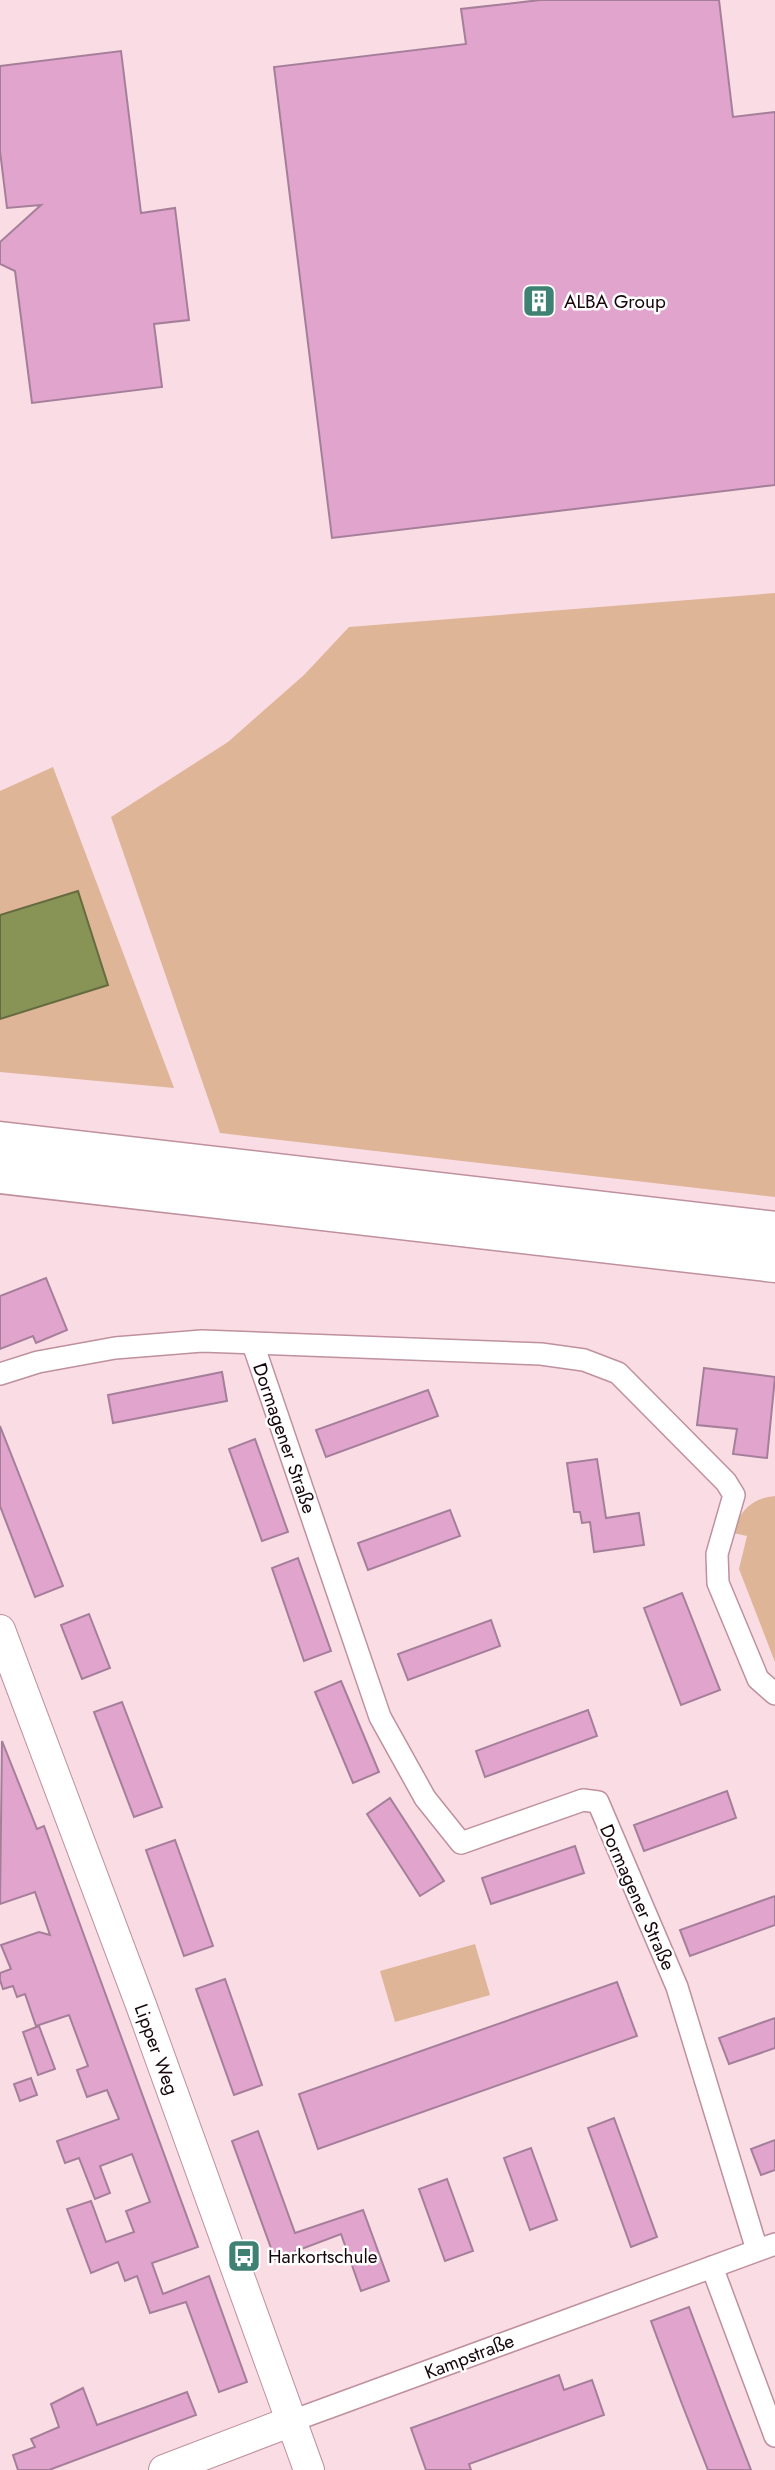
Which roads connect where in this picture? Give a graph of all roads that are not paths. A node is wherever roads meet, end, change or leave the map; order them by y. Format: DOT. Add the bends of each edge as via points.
graph roads {
  1 [pos="0,1141"];
  2 [pos="0,1174"];
  3 [pos="775,1231"];
  4 [pos="775,1264"];
  5 [pos="253,1344"];
  6 [pos="0,1374"];
  7 [pos="0,1630"];
  8 [pos="775,1693"];
  9 [pos="766,2247"];
  10 [pos="712,2267"];
  11 [pos="292,2421"];
  12 [pos="775,2436"];
  13 [pos="164,2470"];
  14 [pos="309,2470"];
  1 -- 3 [label="highway"];
  2 -- 4 [label="highway"];
  5 -- 6 [label="street, Dormagener Straße" via="202,1341 115,1348"];
  5 -- 8 [label="street, Dormagener Straße" via="541,1354 584,1360 618,1373 734,1495 717,1554 718,1583 758,1679"];
  5 -- 9 [label="street, Dormagener Straße" via="380,1717 425,1798 461,1843 583,1800 598,1802 677,1987"];
  7 -- 11 [label="street, Lipper Weg"];
  9 -- 10 [label="street, Kampstraße"];
  10 -- 11 [label="street, Kampstraße"];
  10 -- 12 [label="street"];
  11 -- 13 [label="street, Kampstraße"];
  11 -- 14 [label="street, Lipper Weg"];
}
